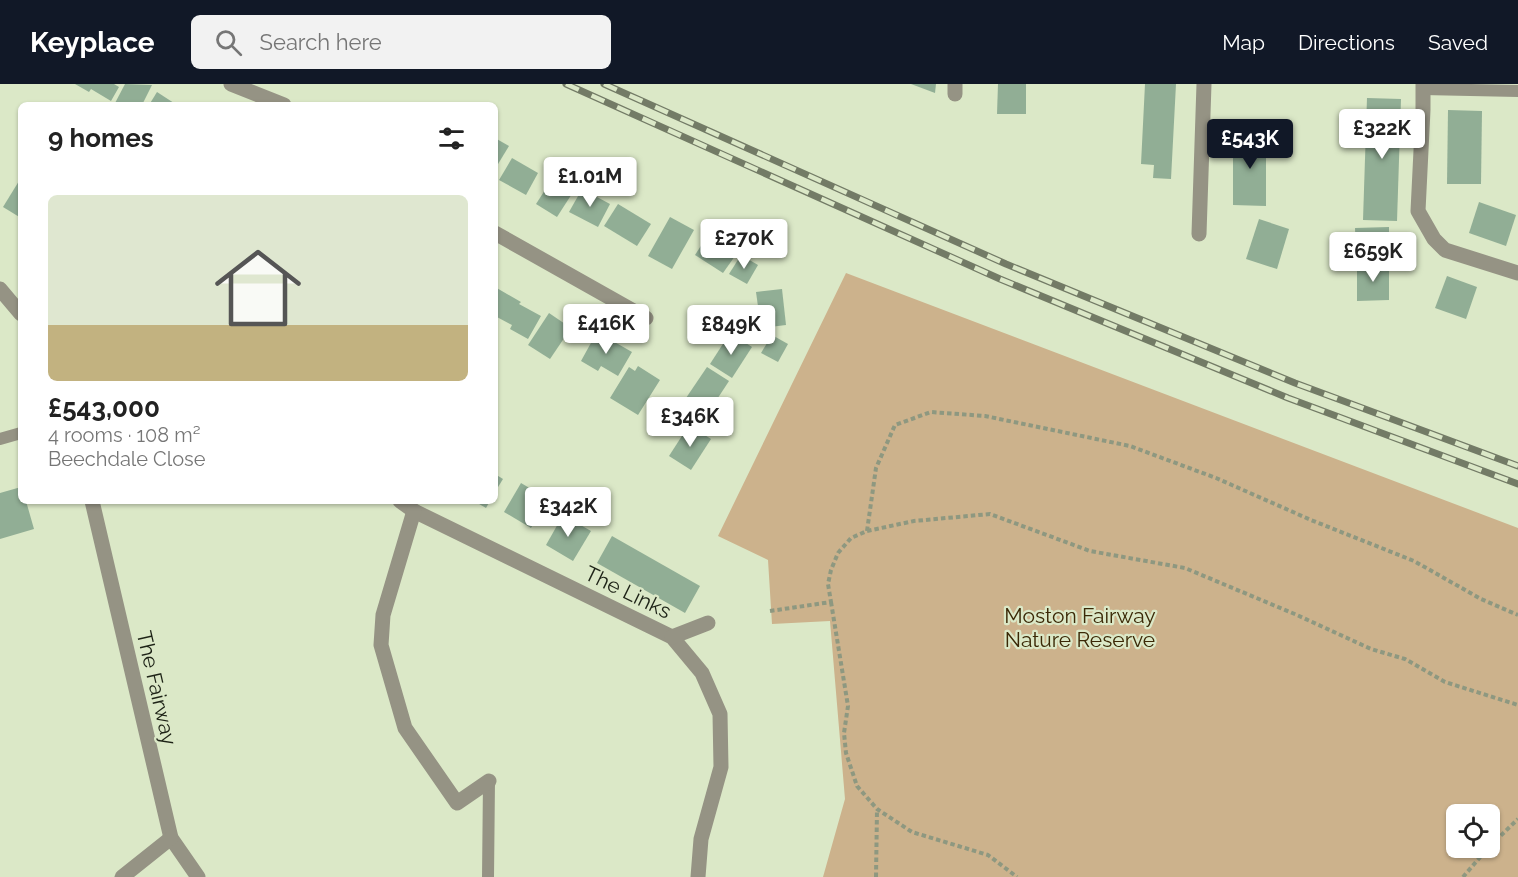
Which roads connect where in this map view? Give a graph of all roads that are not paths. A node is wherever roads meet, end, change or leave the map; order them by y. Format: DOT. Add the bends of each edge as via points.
graph roads {
  1 [pos="231,84"];
  2 [pos="1204,84"];
  3 [pos="1423,86"];
  4 [pos="1518,91"];
  5 [pos="276,102"];
  6 [pos="1199,234"];
  7 [pos="498,235"];
  8 [pos="1518,273"];
  9 [pos="0,289"];
  10 [pos="18,310"];
  11 [pos="646,318"];
  12 [pos="18,433"];
  13 [pos="0,439"];
  14 [pos="93,504"];
  15 [pos="404,504"];
  16 [pos="414,511"];
  17 [pos="708,623"];
  18 [pos="672,637"];
  19 [pos="489,781"];
  20 [pos="171,838"];
  21 [pos="122,877"];
  22 [pos="198,877"];
  23 [pos="488,877"];
  24 [pos="698,877"];
  1 -- 5 [label="street"];
  2 -- 6 [label="street"];
  3 -- 4 [label="lane"];
  3 -- 8 [label="street" via="1418,211 1444,250"];
  7 -- 11 [label="street"];
  9 -- 10 [label="street"];
  12 -- 13 [label="lane"];
  14 -- 20 [label="street, The Fairway"];
  15 -- 16 [label="street, The Links"];
  16 -- 18 [label="street, The Links"];
  16 -- 19 [label="street" via="383,615 381,645 405,728 457,803"];
  17 -- 18 [label="street"];
  18 -- 24 [label="street, The Links" via="702,673 720,714 721,767 701,839"];
  19 -- 23 [label="lane"];
  20 -- 21 [label="street"];
  20 -- 22 [label="street, The Fairway"];
}
